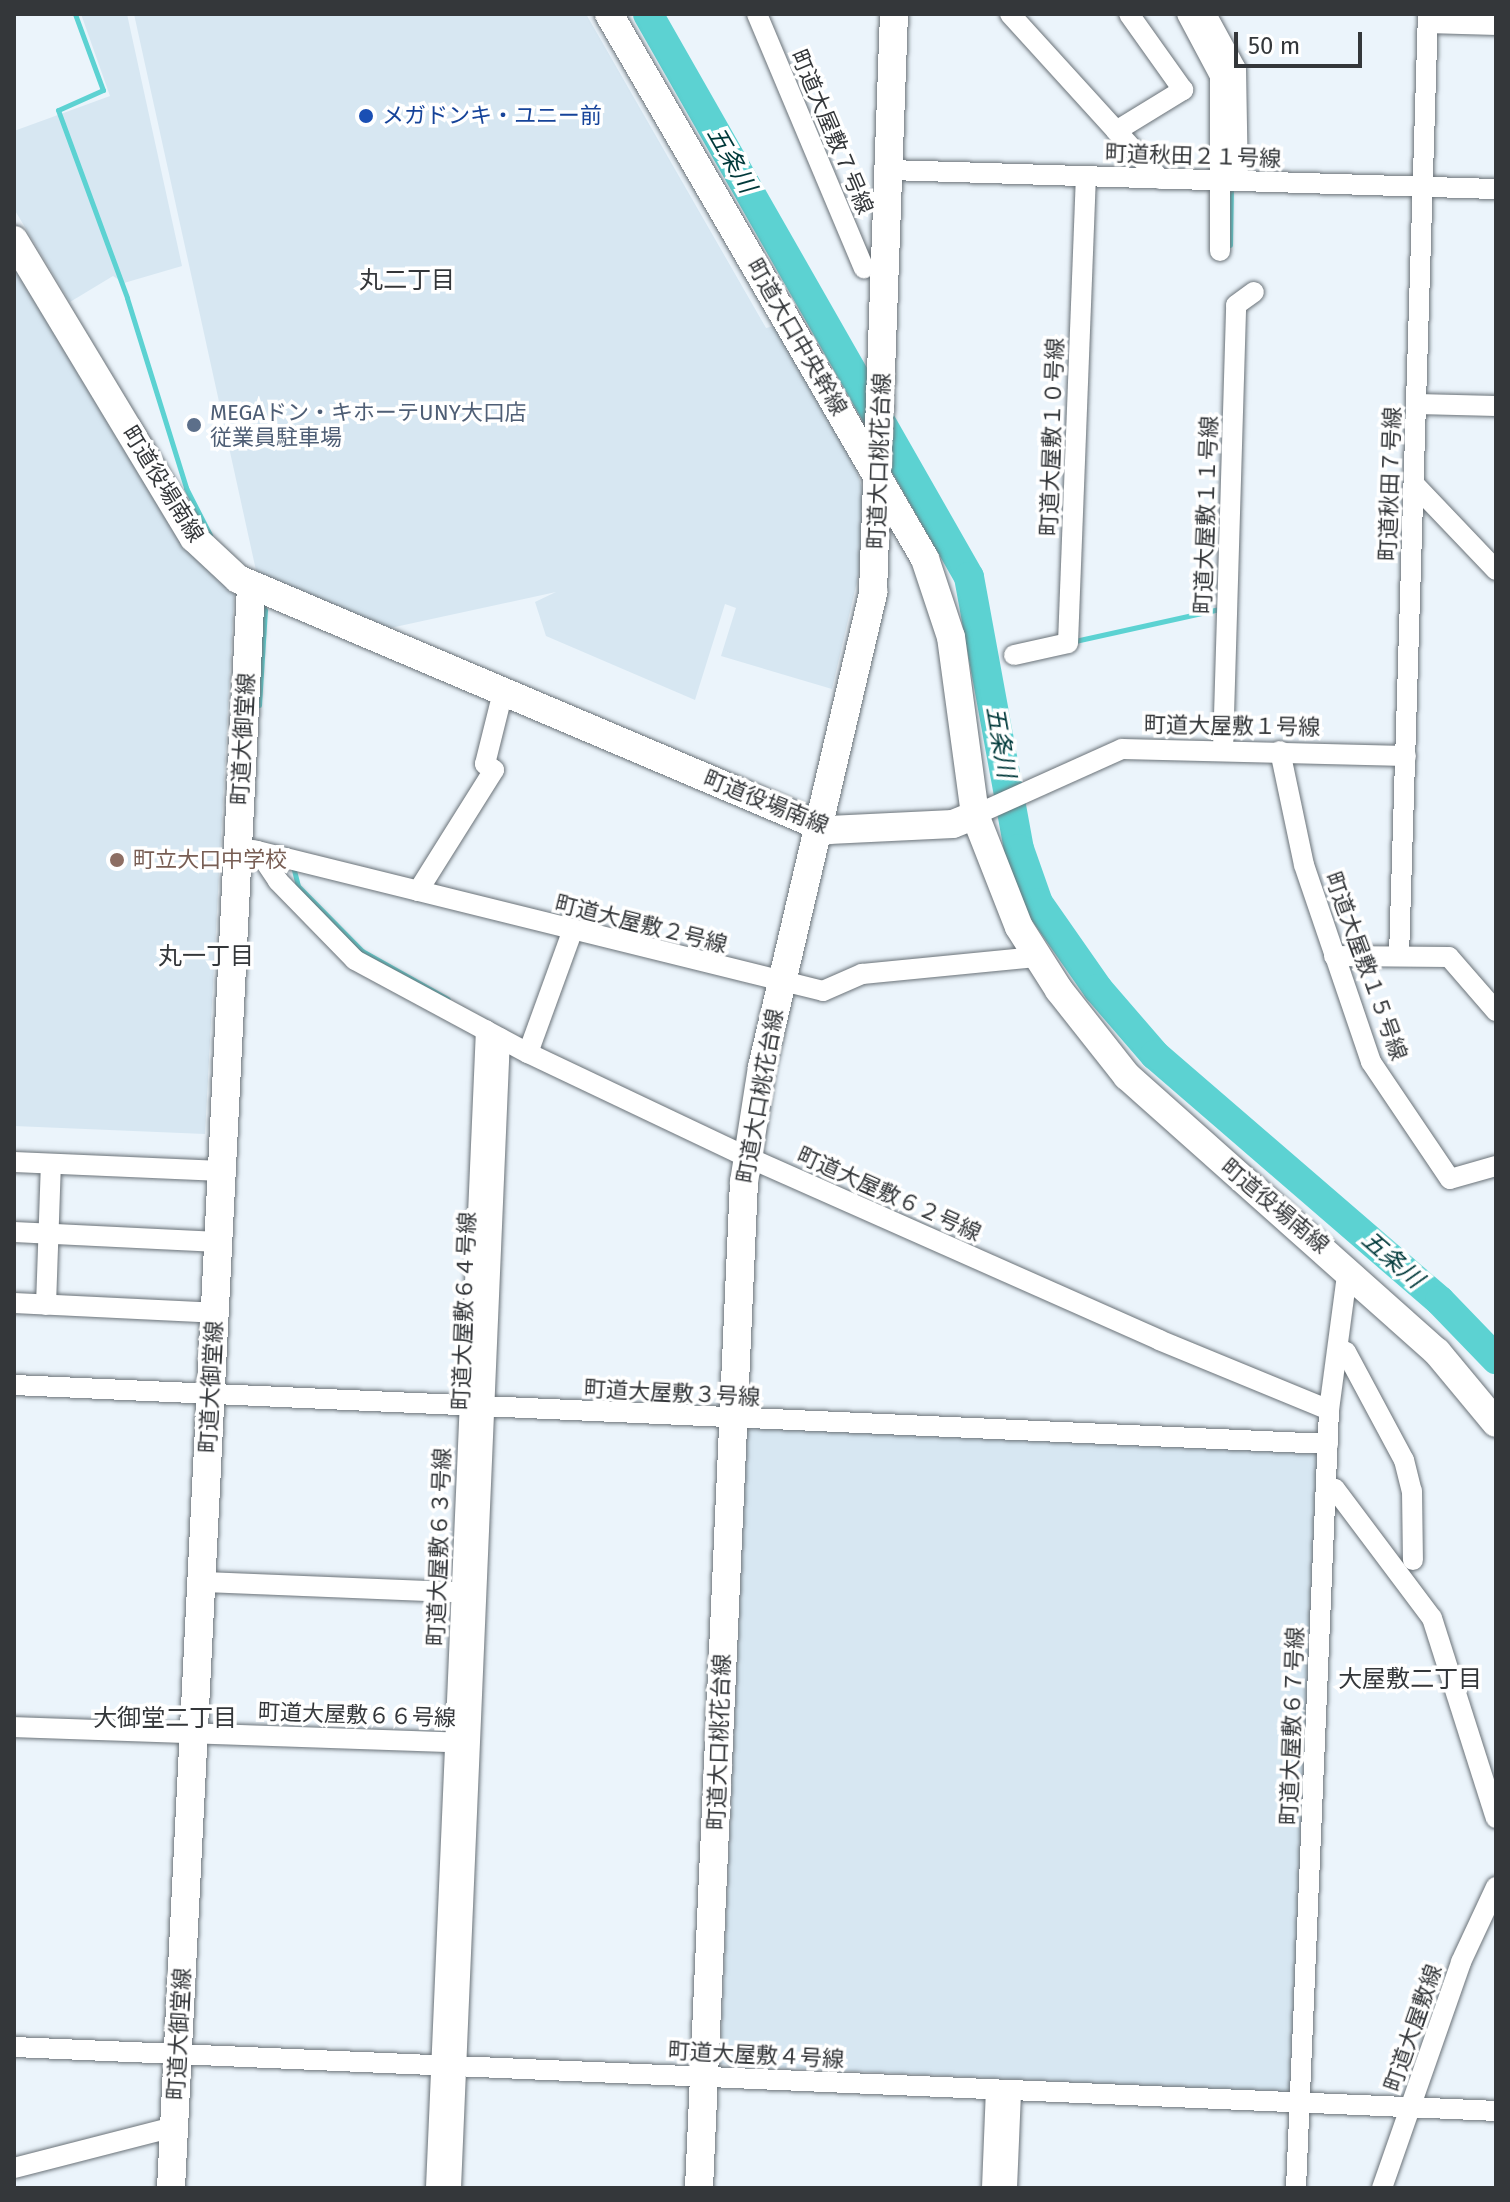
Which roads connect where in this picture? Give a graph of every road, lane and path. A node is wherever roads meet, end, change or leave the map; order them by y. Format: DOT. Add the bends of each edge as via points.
graph roads {
  1 [pos="609,14"];
  2 [pos="757,14"];
  3 [pos="894,14"];
  4 [pos="1010,14"];
  5 [pos="1129,14"];
  6 [pos="1187,14"];
  7 [pos="1206,14"];
  8 [pos="1490,14"];
  9 [pos="1496,14"];
  10 [pos="1428,18"];
  11 [pos="1496,25"];
  12 [pos="1116,131"];
  13 [pos="890,170"];
  14 [pos="1086,177"];
  15 [pos="1160,179"];
  16 [pos="1230,181"];
  17 [pos="1424,187"];
  18 [pos="1496,189"];
  19 [pos="14,240"];
  20 [pos="1220,251"];
  21 [pos="864,268"];
  22 [pos="1254,292"];
  23 [pos="1417,404"];
  24 [pos="1496,406"];
  25 [pos="878,465"];
  26 [pos="1414,484"];
  27 [pos="1496,570"];
  28 [pos="251,585"];
  29 [pos="1014,655"];
  30 [pos="503,692"];
  31 [pos="1223,749"];
  32 [pos="1280,751"];
  33 [pos="1406,756"];
  34 [pos="975,815"];
  35 [pos="818,826"];
  36 [pos="248,849"];
  37 [pos="418,891"];
  38 [pos="572,932"];
  39 [pos="1334,956"];
  40 [pos="1399,956"];
  41 [pos="1036,957"];
  42 [pos="781,982"];
  43 [pos="1496,1011"];
  44 [pos="493,1034"];
  45 [pos="528,1053"];
  46 [pos="747,1157"];
  47 [pos="14,1162"];
  48 [pos="51,1164"];
  49 [pos="1496,1166"];
  50 [pos="222,1171"];
  51 [pos="14,1232"];
  52 [pos="49,1234"];
  53 [pos="219,1242"];
  54 [pos="1348,1268"];
  55 [pos="14,1303"];
  56 [pos="46,1305"];
  57 [pos="215,1313"];
  58 [pos="1339,1350"];
  59 [pos="14,1385"];
  60 [pos="211,1396"];
  61 [pos="476,1408"];
  62 [pos="1329,1410"];
  63 [pos="733,1420"];
  64 [pos="1496,1423"];
  65 [pos="1328,1444"];
  66 [pos="1326,1488"];
  67 [pos="1413,1560"];
  68 [pos="202,1582"];
  69 [pos="469,1593"];
  70 [pos="14,1727"];
  71 [pos="194,1733"];
  72 [pos="462,1743"];
  73 [pos="1496,1818"];
  74 [pos="1496,1887"];
  75 [pos="14,2047"];
  76 [pos="178,2054"];
  77 [pos="449,2065"];
  78 [pos="704,2077"];
  79 [pos="1004,2090"];
  80 [pos="1300,2103"];
  81 [pos="1410,2108"];
  82 [pos="1496,2111"];
  83 [pos="174,2127"];
  84 [pos="14,2168"];
  85 [pos="171,2188"];
  86 [pos="436,2188"];
  87 [pos="451,2188"];
  88 [pos="699,2188"];
  89 [pos="992,2188"];
  90 [pos="1007,2188"];
  91 [pos="1296,2188"];
  92 [pos="1382,2188"];
  1 -- 25 [label="street, 町道大口中央幹線"];
  2 -- 21 [label="street, 町道大屋敷７号線"];
  3 -- 13 [label="street, 町道大口桃花台線"];
  4 -- 12 [label="street"];
  5 -- 12 [label="street" via="1183,90"];
  6 -- 16 [label="street" via="1220,76"];
  7 -- 16 [label="street" via="1236,69"];
  8 -- 9 [label="street"];
  10 -- 11 [label="street"];
  10 -- 17 [label="street, 町道秋田７号線"];
  12 -- 15 [label="street"];
  13 -- 14 [label="street, 町道秋田２１号線"];
  13 -- 25 [label="street, 町道大口桃花台線"];
  14 -- 15 [label="street, 町道秋田２１号線"];
  14 -- 29 [label="street, 町道大屋敷１０号線" via="1068,643"];
  15 -- 16 [label="street, 町道秋田２１号線"];
  16 -- 17 [label="street, 町道秋田２１号線"];
  16 -- 20 [label="street"];
  17 -- 18 [label="street, 町道秋田２１号線"];
  17 -- 23 [label="street, 町道秋田７号線"];
  19 -- 28 [label="street, 町道役場南線" via="194,538 223,569"];
  22 -- 31 [label="street, 町道大屋敷１１号線" via="1236,305"];
  23 -- 24 [label="street"];
  23 -- 26 [label="street, 町道秋田７号線"];
  25 -- 34 [label="street, 町道大口中央幹線" via="941,597 961,692"];
  25 -- 35 [label="street, 町道大口桃花台線" via="873,592"];
  26 -- 27 [label="street"];
  26 -- 33 [label="street, 町道秋田７号線"];
  28 -- 30 [label="street, 町道役場南線"];
  28 -- 36 [label="street, 町道大御堂線"];
  30 -- 35 [label="street, 町道役場南線"];
  30 -- 37 [label="street" via="485,764 494,770"];
  31 -- 32 [label="street, 町道大屋敷１号線"];
  31 -- 34 [label="street, 町道大屋敷１号線" via="1122,749"];
  32 -- 33 [label="street, 町道大屋敷１号線"];
  32 -- 39 [label="street, 町道大屋敷１５号線" via="1304,865"];
  33 -- 40 [label="street, 町道秋田７号線"];
  34 -- 35 [label="street, 町道役場南線" via="953,824 857,831"];
  34 -- 41 [label="street, 町道役場南線" via="996,880"];
  35 -- 42 [label="street, 町道大口桃花台線"];
  36 -- 37 [label="street, 町道大屋敷２号線"];
  36 -- 44 [label="street, 町道大屋敷６２号線" via="355,960"];
  36 -- 50 [label="street, 町道大御堂線"];
  37 -- 38 [label="street, 町道大屋敷２号線"];
  38 -- 42 [label="street, 町道大屋敷２号線"];
  38 -- 45 [label="street"];
  39 -- 40 [label="street"];
  39 -- 49 [label="street, 町道大屋敷１５号線" via="1371,1062 1450,1179"];
  40 -- 43 [label="street" via="1449,957"];
  41 -- 42 [label="street, 町道大屋敷２号線" via="862,974 830,991"];
  41 -- 54 [label="street, 町道役場南線" via="1092,1033 1162,1112"];
  42 -- 46 [label="street, 町道大口桃花台線"];
  44 -- 45 [label="street, 町道大屋敷６２号線"];
  44 -- 61 [label="street, 町道大屋敷６３号線"];
  45 -- 46 [label="street, 町道大屋敷６２号線"];
  46 -- 62 [label="street, 町道大屋敷６２号線"];
  46 -- 63 [label="street, 町道大口桃花台線"];
  47 -- 48 [label="street"];
  48 -- 50 [label="street"];
  48 -- 52 [label="street"];
  50 -- 53 [label="street, 町道大御堂線"];
  51 -- 52 [label="street"];
  52 -- 53 [label="street"];
  52 -- 56 [label="street"];
  53 -- 57 [label="street, 町道大御堂線"];
  54 -- 58 [label="street, 町道大屋敷６７号線"];
  54 -- 64 [label="street, 町道役場南線" via="1437,1352"];
  55 -- 56 [label="street"];
  56 -- 57 [label="street"];
  57 -- 60 [label="street, 町道大御堂線"];
  58 -- 62 [label="street, 町道大屋敷６７号線"];
  58 -- 67 [label="street" via="1346,1352 1404,1460 1412,1491"];
  59 -- 60 [label="street, 町道大屋敷３号線"];
  60 -- 61 [label="street, 町道大屋敷３号線"];
  60 -- 68 [label="street, 町道大御堂線"];
  61 -- 63 [label="street, 町道大屋敷３号線"];
  61 -- 69 [label="street, 町道大屋敷６３号線"];
  62 -- 65 [label="street, 町道大屋敷６７号線"];
  63 -- 65 [label="street, 町道大屋敷３号線"];
  63 -- 78 [label="street, 町道大口桃花台線"];
  65 -- 66 [label="street, 町道大屋敷６７号線"];
  66 -- 73 [label="street" via="1335,1489 1432,1618"];
  66 -- 80 [label="street, 町道大屋敷６７号線"];
  68 -- 69 [label="street"];
  68 -- 71 [label="street, 町道大御堂線"];
  69 -- 72 [label="street, 町道大屋敷６３号線"];
  70 -- 71 [label="street, 町道大屋敷６６号線"];
  71 -- 72 [label="street, 町道大屋敷６６号線"];
  71 -- 76 [label="street, 町道大御堂線"];
  72 -- 77 [label="street"];
  74 -- 81 [label="street, 町道大屋敷線" via="1472,1935"];
  75 -- 76 [label="street, 町道大屋敷４号線"];
  76 -- 77 [label="street, 町道大屋敷４号線"];
  76 -- 83 [label="street, 町道大御堂線"];
  77 -- 78 [label="street, 町道大屋敷４号線"];
  77 -- 86 [label="street"];
  77 -- 87 [label="street"];
  78 -- 79 [label="street, 町道大屋敷４号線"];
  78 -- 88 [label="street, 町道大口桃花台線"];
  79 -- 80 [label="street, 町道大屋敷４号線"];
  79 -- 89 [label="street"];
  79 -- 90 [label="street"];
  80 -- 81 [label="street, 町道大屋敷４号線"];
  80 -- 91 [label="street, 町道大屋敷６７号線"];
  81 -- 82 [label="street, 町道大屋敷４号線"];
  81 -- 92 [label="street, 町道大屋敷線"];
  83 -- 84 [label="street"];
  83 -- 85 [label="street, 町道大御堂線"];
}
